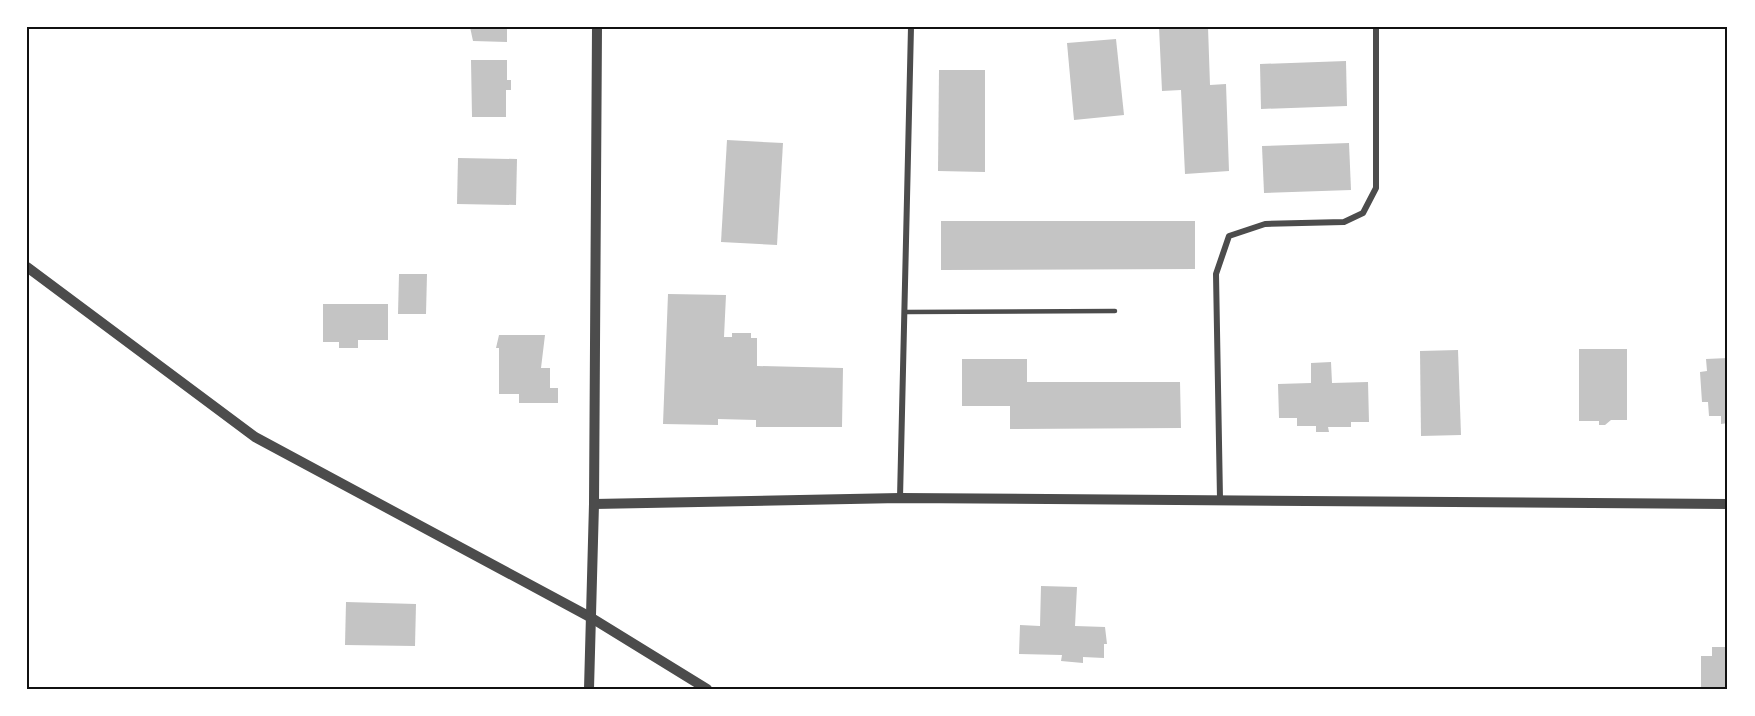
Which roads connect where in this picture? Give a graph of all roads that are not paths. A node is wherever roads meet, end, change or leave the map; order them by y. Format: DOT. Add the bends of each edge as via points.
graph roads {
  1 [pos="597,27"];
  2 [pos="911,27"];
  3 [pos="1376,27"];
  4 [pos="27,267"];
  5 [pos="1115,311"];
  6 [pos="906,312"];
  7 [pos="900,498"];
  8 [pos="1220,499"];
  9 [pos="594,504"];
  10 [pos="1728,504"];
  11 [pos="590,617"];
  12 [pos="589,689"];
  13 [pos="707,689"];
  1 -- 9 [label="street"];
  2 -- 6 [label="street"];
  3 -- 8 [label="street" via="1376,188 1363,213 1344,222 1265,224 1229,236 1216,274"];
  4 -- 11 [label="street" via="255,437"];
  5 -- 6 [label="lane"];
  6 -- 7 [label="street"];
  7 -- 8 [label="street"];
  7 -- 9 [label="street"];
  8 -- 10 [label="street"];
  9 -- 11 [label="street"];
  11 -- 12 [label="street"];
  11 -- 13 [label="street"];
}
